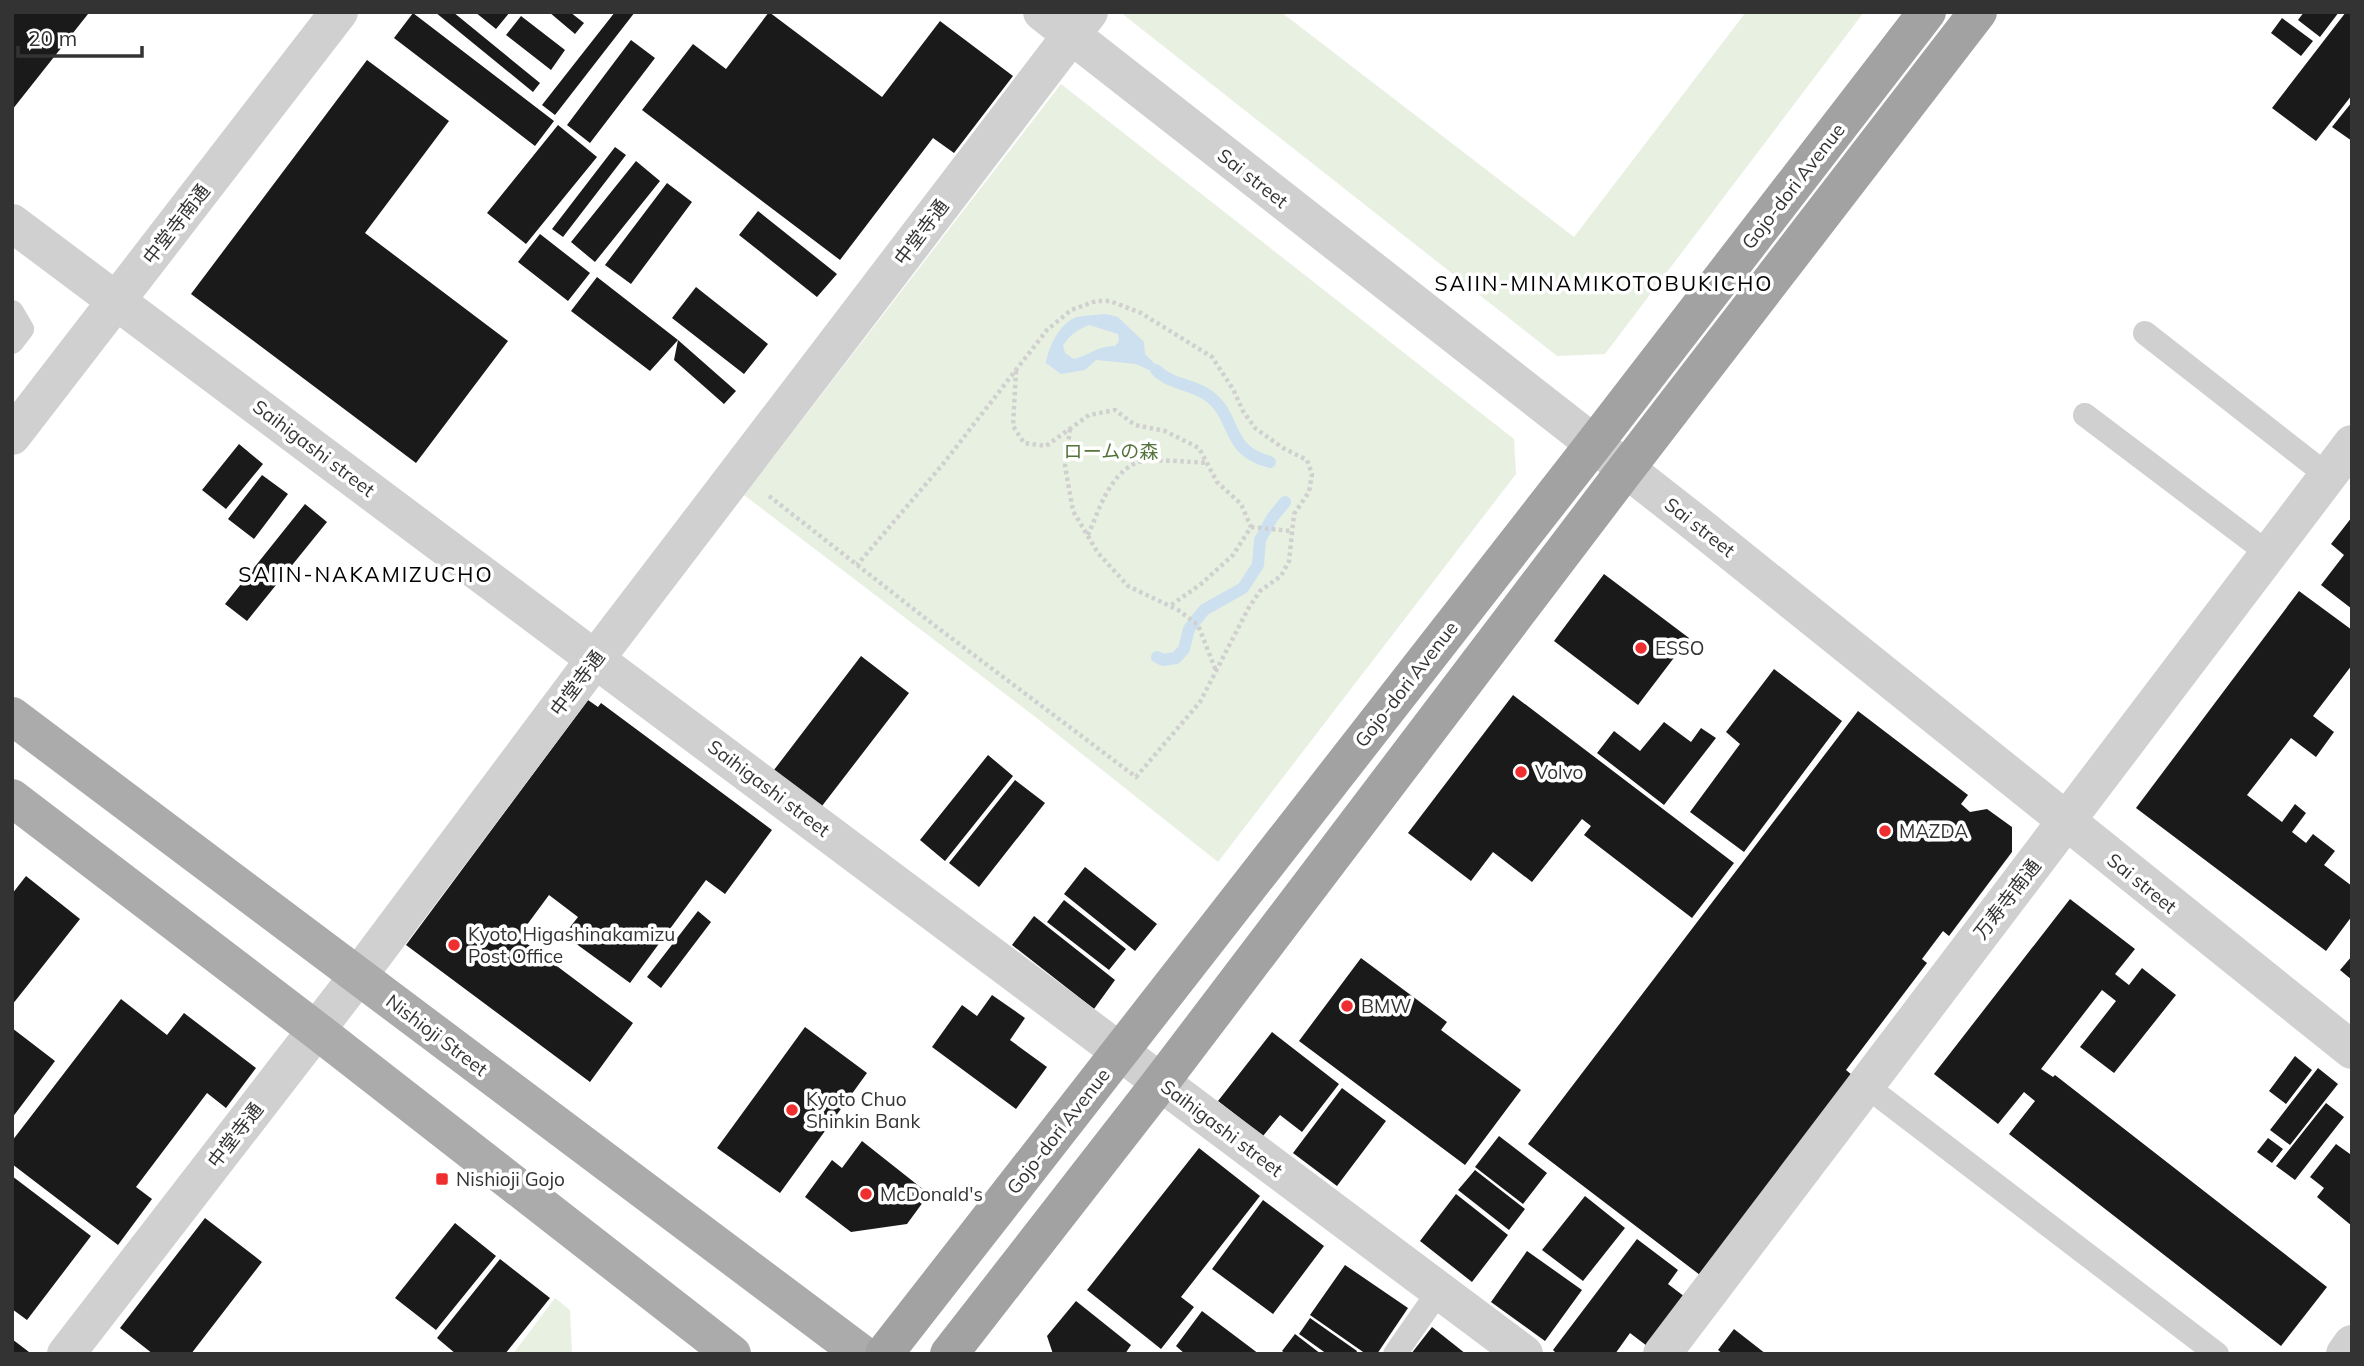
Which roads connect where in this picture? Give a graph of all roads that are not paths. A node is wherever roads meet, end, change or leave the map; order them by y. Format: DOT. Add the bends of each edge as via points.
graph roads {
  1 [pos="339,12"];
  2 [pos="1042,12"];
  3 [pos="1927,12"];
  4 [pos="1978,12"];
  5 [pos="1080,24"];
  6 [pos="12,222"];
  7 [pos="117,301"];
  8 [pos="12,312"];
  9 [pos="2145,333"];
  10 [pos="12,342"];
  11 [pos="2085,415"];
  12 [pos="12,436"];
  13 [pos="1594,444"];
  14 [pos="2352,444"];
  15 [pos="1626,469"];
  16 [pos="2328,476"];
  17 [pos="2269,554"];
  18 [pos="596,658"];
  19 [pos="12,716"];
  20 [pos="12,799"];
  21 [pos="2066,823"];
  22 [pos="358,976"];
  23 [pos="316,1030"];
  24 [pos="1120,1050"];
  25 [pos="2352,1051"];
  26 [pos="1160,1083"];
  27 [pos="1865,1085"];
  28 [pos="1439,1291"];
  29 [pos="2352,1344"];
  30 [pos="66,1354"];
  31 [pos="732,1354"];
  32 [pos="862,1354"];
  33 [pos="884,1354"];
  34 [pos="949,1354"];
  35 [pos="1395,1354"];
  36 [pos="1524,1354"];
  37 [pos="1662,1354"];
  38 [pos="2217,1354"];
  39 [pos="2345,1354"];
  1 -- 7 [label="street, 中堂寺南通"];
  2 -- 5 [label="street, Sai street"];
  3 -- 13 [label="highway, Gojo-dori Avenue"];
  4 -- 15 [label="highway"];
  5 -- 13 [label="street, Sai street"];
  5 -- 18 [label="street, 中堂寺通"];
  6 -- 7 [label="street, Saihigashi street"];
  7 -- 12 [label="street, 中堂寺南通"];
  7 -- 18 [label="street, Saihigashi street"];
  8 -- 10 [label="lane" via="22,329"];
  9 -- 16 [label="lane"];
  11 -- 17 [label="lane"];
  13 -- 15 [label="street, Sai street"];
  13 -- 24 [label="highway, Gojo-dori Avenue"];
  14 -- 16 [label="street, 万寿寺南通"];
  15 -- 21 [label="street, Sai street"];
  15 -- 26 [label="highway"];
  16 -- 17 [label="street, 万寿寺南通"];
  17 -- 21 [label="street, 万寿寺南通"];
  18 -- 22 [label="street, 中堂寺通"];
  18 -- 24 [label="street, Saihigashi street"];
  19 -- 22 [label="main road, Nishioji Street"];
  20 -- 23 [label="main road"];
  21 -- 25 [label="street, Sai street"];
  21 -- 27 [label="street, 万寿寺南通"];
  22 -- 23 [label="street, 中堂寺通"];
  22 -- 32 [label="main road, Nishioji Street"];
  23 -- 30 [label="street, 中堂寺通"];
  23 -- 31 [label="main road"];
  24 -- 26 [label="street, Saihigashi street"];
  24 -- 33 [label="highway, Gojo-dori Avenue"];
  26 -- 28 [label="street, Saihigashi street"];
  26 -- 34 [label="highway"];
  27 -- 37 [label="street, 万寿寺南通"];
  27 -- 38 [label="lane"];
  28 -- 35 [label="lane"];
  28 -- 36 [label="street, Saihigashi street"];
  29 -- 39 [label="street"];
}
